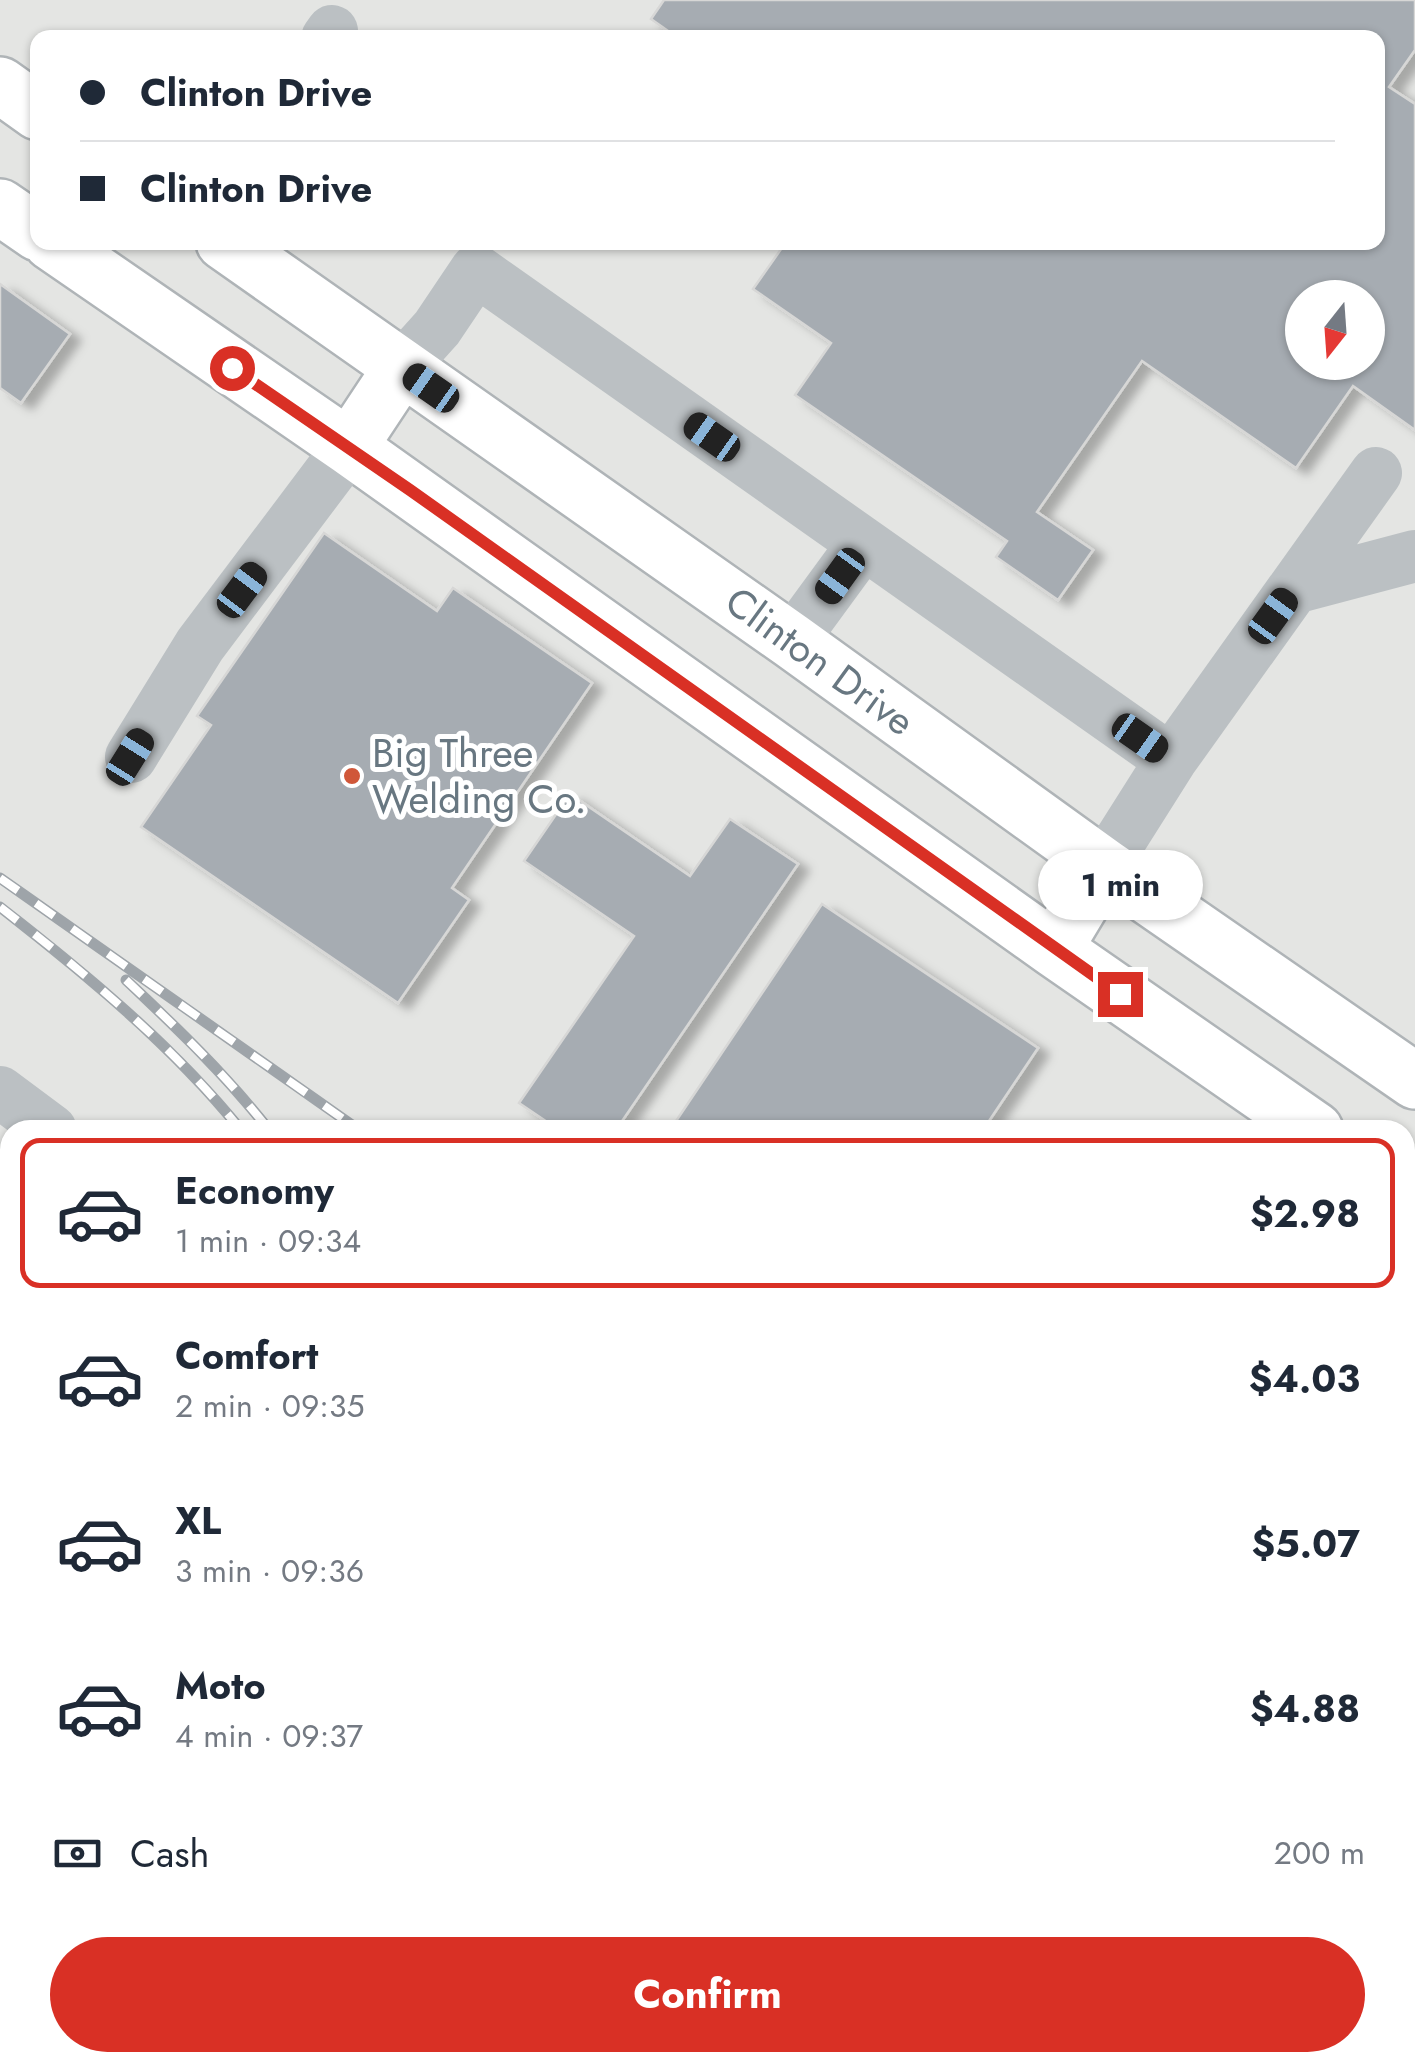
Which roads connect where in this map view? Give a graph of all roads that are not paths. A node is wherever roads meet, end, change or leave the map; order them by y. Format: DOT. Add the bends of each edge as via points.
graph roads {
  1 [pos="0,85"];
  2 [pos="30,106"];
  3 [pos="0,207"];
  4 [pos="30,228"];
  5 [pos="63,250"];
  6 [pos="235,250"];
  7 [pos="466,256"];
  8 [pos="402,367"];
  9 [pos="348,447"];
  10 [pos="1376,473"];
  11 [pos="864,544"];
  12 [pos="1415,556"];
  13 [pos="1294,588"];
  14 [pos="792,641"];
  15 [pos="130,757"];
  16 [pos="1171,760"];
  17 [pos="1104,866"];
  18 [pos="1054,948"];
  19 [pos="1415,1081"];
  20 [pos="0,1092"];
  21 [pos="38,1120"];
  22 [pos="1301,1120"];
  1 -- 2 [label="main road"];
  3 -- 4 [label="main road"];
  5 -- 9 [label="main road"];
  6 -- 8 [label="main road, Clinton Drive"];
  7 -- 8 [label="street" via="436,328"];
  7 -- 11 [label="street"];
  8 -- 9 [label="main road"];
  8 -- 14 [label="main road, Clinton Drive"];
  9 -- 15 [label="street" via="200,645"];
  9 -- 18 [label="main road"];
  10 -- 13 [label="street"];
  11 -- 14 [label="street"];
  11 -- 16 [label="street"];
  12 -- 13 [label="street"];
  13 -- 16 [label="street"];
  14 -- 17 [label="main road, Clinton Drive"];
  16 -- 17 [label="street"];
  17 -- 18 [label="main road"];
  17 -- 19 [label="main road, Clinton Drive"];
  18 -- 22 [label="main road"];
  20 -- 21 [label="street"];
}
